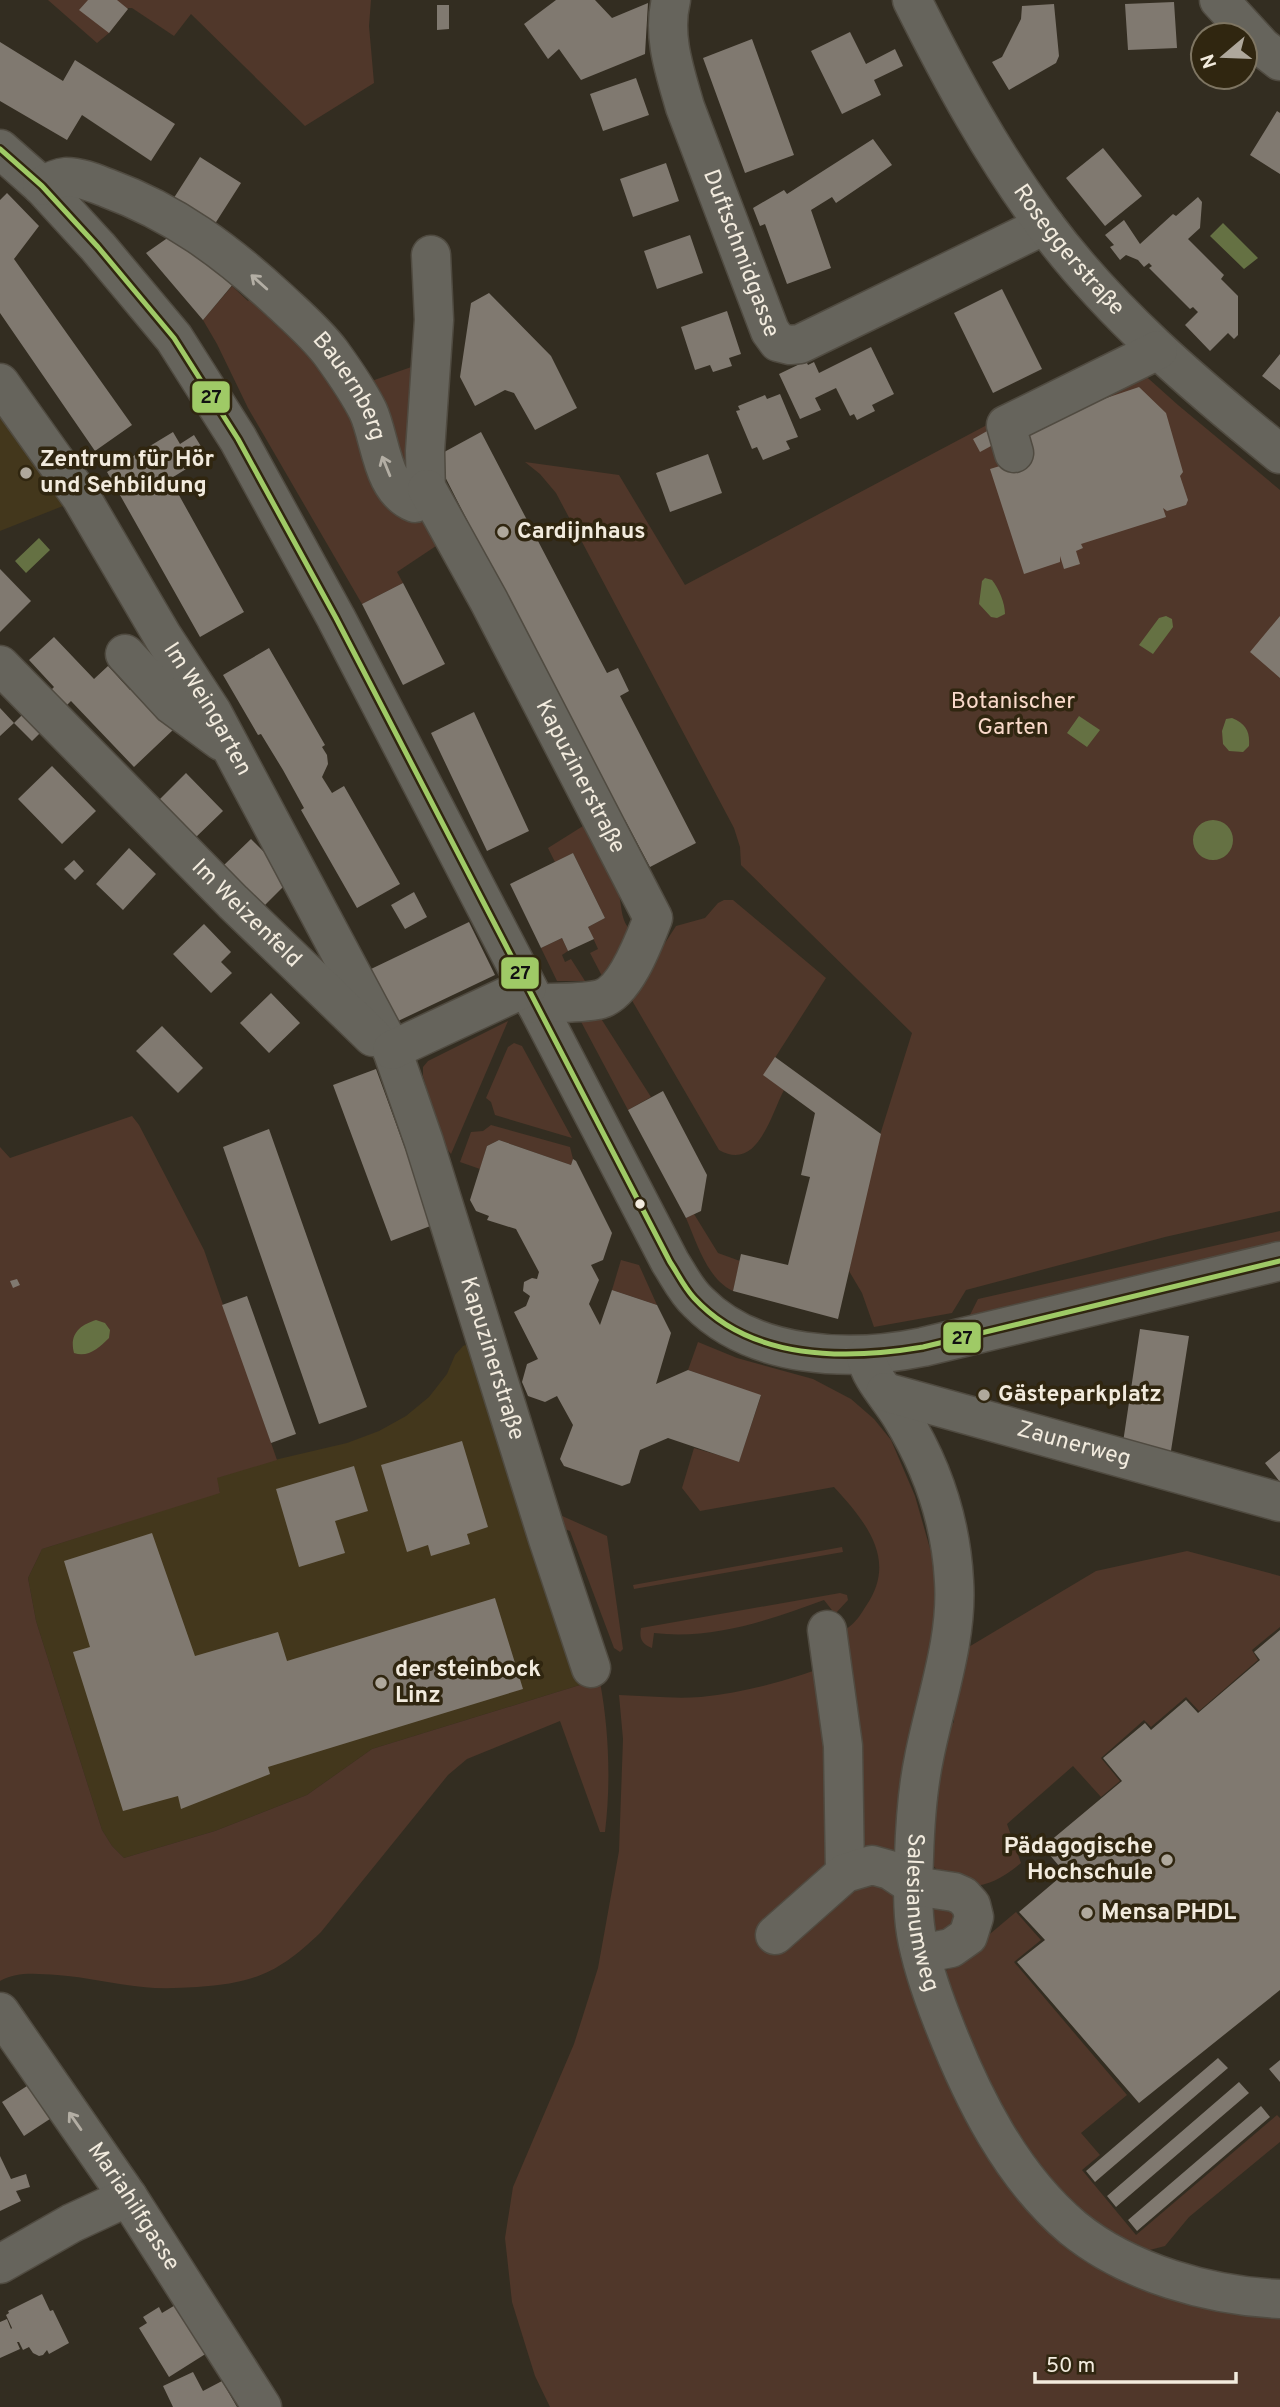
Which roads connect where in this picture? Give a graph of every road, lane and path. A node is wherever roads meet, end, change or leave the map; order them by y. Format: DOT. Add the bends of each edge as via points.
graph roads {
  1 [pos="671,0"];
  2 [pos="912,0"];
  3 [pos="1219,0"];
  4 [pos="1280,61"];
  5 [pos="0,149"];
  6 [pos="41,186"];
  7 [pos="1045,225"];
  8 [pos="431,255"];
  9 [pos="1158,350"];
  10 [pos="0,383"];
  11 [pos="1014,453"];
  12 [pos="1280,454"];
  13 [pos="427,489"];
  14 [pos="125,654"];
  15 [pos="0,665"];
  16 [pos="234,750"];
  17 [pos="531,995"];
  18 [pos="392,1050"];
  19 [pos="1280,1261"];
  20 [pos="866,1356"];
  21 [pos="886,1392"];
  22 [pos="1271,1500"];
  23 [pos="827,1630"];
  24 [pos="591,1668"];
  25 [pos="845,1873"];
  26 [pos="914,1886"];
  27 [pos="775,1935"];
  28 [pos="921,1954"];
  29 [pos="0,2012"];
  30 [pos="128,2197"];
  31 [pos="0,2264"];
  32 [pos="1280,2299"];
  33 [pos="262,2407"];
  1 -- 7 [label="street, Duftschmidgasse" via="668,35 685,107 778,342 800,344"];
  2 -- 7 [label="street, Roseggerstraße" via="989,143"];
  3 -- 4 [label="street"];
  5 -- 6 [label="street"];
  13 -- 6 [label="street, Bauernberg, one-way" via="415,503 406,499 390,475 368,412 330,351 224,251 186,224 88,181 64,177"];
  6 -- 17 [label="street" via="174,338 238,439"];
  7 -- 9 [label="street, Roseggerstraße"];
  8 -- 13 [label="street" via="434,320 425,451"];
  9 -- 11 [label="street" via="1006,425"];
  9 -- 12 [label="street, Roseggerstraße"];
  10 -- 16 [label="street, Im Weingarten" via="81,498"];
  13 -- 17 [label="street, Kapuzinerstraße" via="653,918 616,991 594,1000"];
  14 -- 16 [label="street" via="172,705"];
  15 -- 18 [label="street, Im Weizenfeld" via="233,902"];
  16 -- 18 [label="street, Im Weingarten"];
  17 -- 18 [label="street"];
  17 -- 20 [label="street" via="670,1262 696,1301 720,1321 760,1340 819,1354"];
  18 -- 24 [label="street, Kapuzinerstraße"];
  19 -- 20 [label="street"];
  20 -- 21 [label="street, Salesianumweg"];
  21 -- 22 [label="street, Zaunerweg"];
  21 -- 26 [label="street, Salesianumweg" via="938,1491 954,1581 954,1620 923,1762"];
  23 -- 25 [label="street" via="843,1746"];
  25 -- 26 [label="street" via="872,1865 890,1870"];
  25 -- 27 [label="street"];
  26 -- 28 [label="street, Salesianumweg"];
  26 -- 28 [label="street" via="963,1896 974,1917 972,1929 960,1943"];
  28 -- 32 [label="street, Salesianumweg" via="964,2077 1013,2160 1073,2227 1107,2250 1197,2288"];
  30 -- 29 [label="street, Mariahilfgasse, one-way"];
  30 -- 31 [label="street"];
  30 -- 33 [label="street, Mariahilfgasse"];
}
